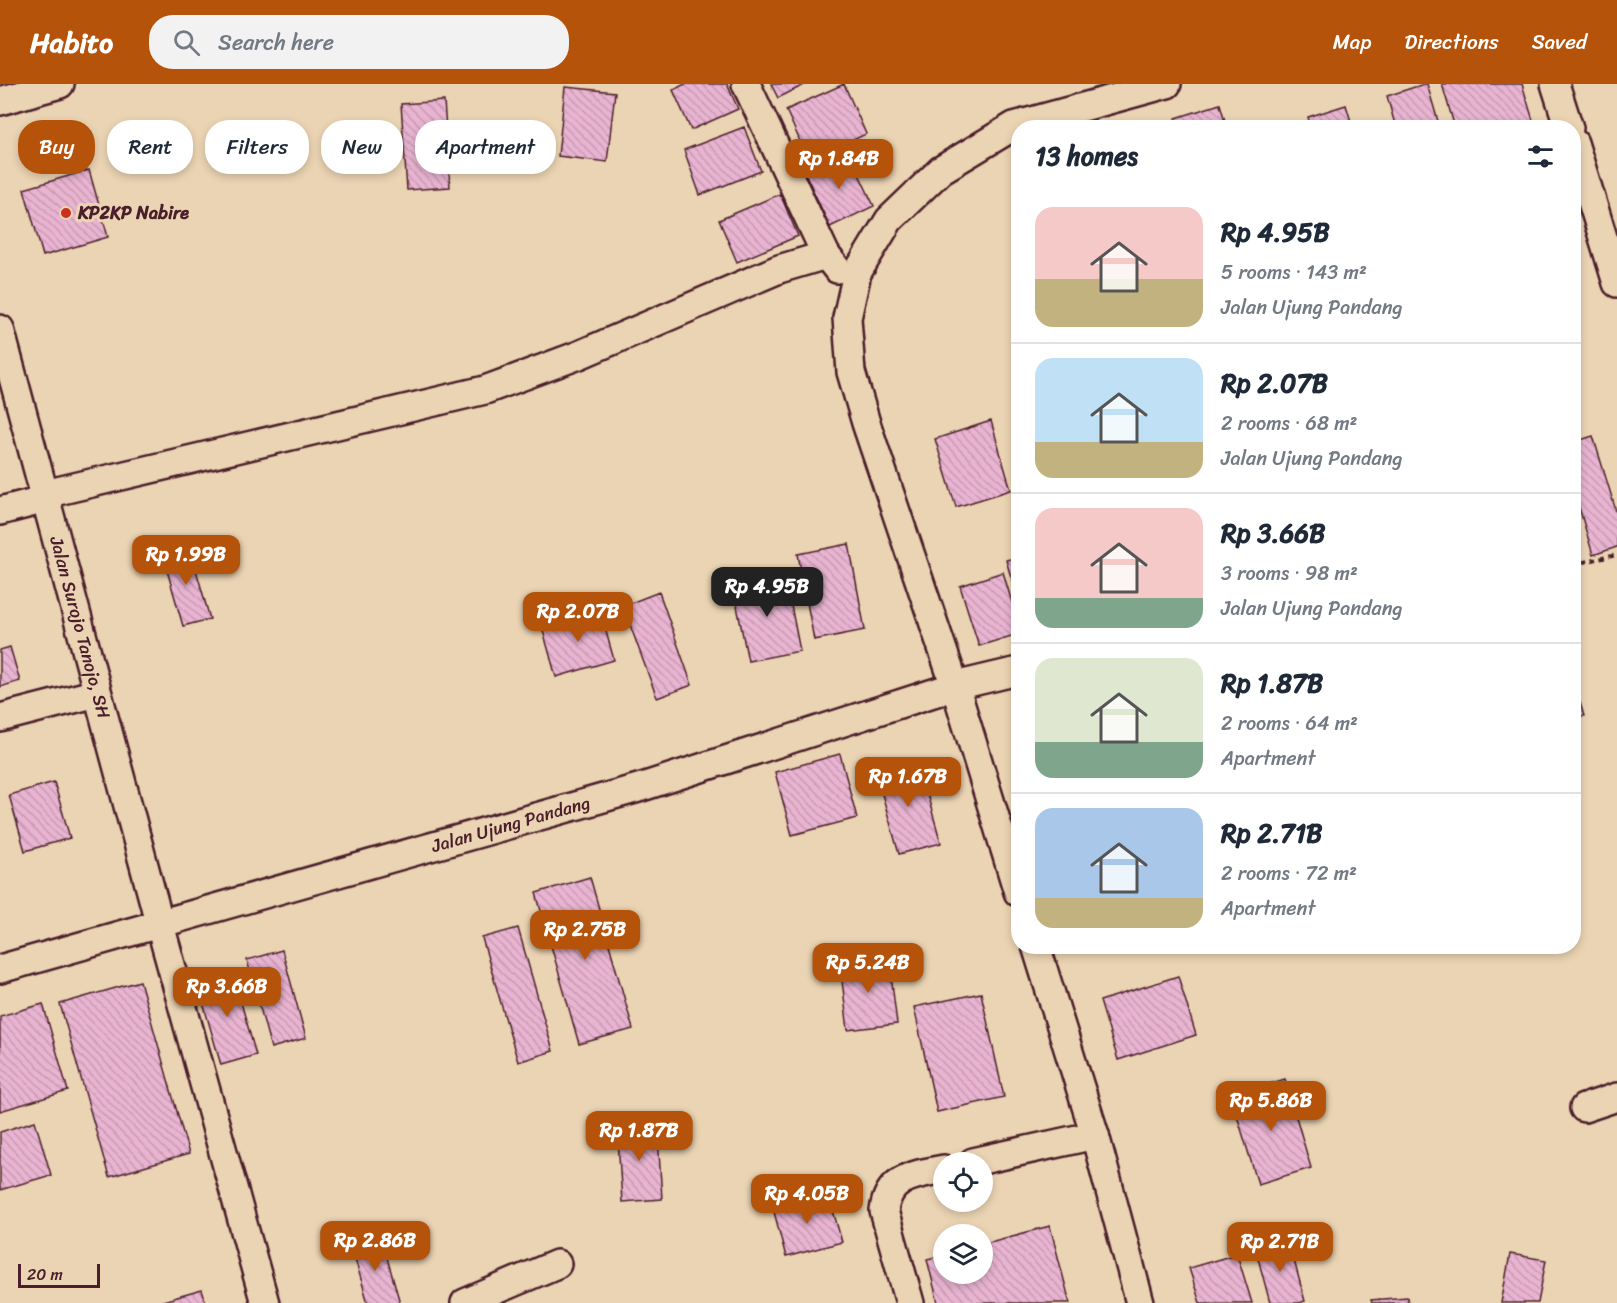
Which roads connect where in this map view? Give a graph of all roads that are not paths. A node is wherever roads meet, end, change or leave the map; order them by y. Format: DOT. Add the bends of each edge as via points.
graph roads {
  1 [pos="60,84"];
  2 [pos="746,84"];
  3 [pos="1167,84"];
  4 [pos="1555,84"];
  5 [pos="0,101"];
  6 [pos="1036,120"];
  7 [pos="1566,120"];
  8 [pos="1011,128"];
  9 [pos="1581,165"];
  10 [pos="826,255"];
  11 [pos="1617,283"];
  12 [pos="853,292"];
  13 [pos="0,329"];
  14 [pos="46,496"];
  15 [pos="0,511"];
  16 [pos="1011,673"];
  17 [pos="955,686"];
  18 [pos="97,693"];
  19 [pos="0,718"];
  20 [pos="1011,869"];
  21 [pos="160,925"];
  22 [pos="1038,954"];
  23 [pos="0,969"];
  24 [pos="1617,1097"];
  25 [pos="1584,1108"];
  26 [pos="1095,1135"];
  27 [pos="993,1158"];
  28 [pos="933,1171"];
  29 [pos="557,1264"];
  30 [pos="264,1303"];
  31 [pos="465,1303"];
  32 [pos="910,1303"];
  33 [pos="1140,1303"];
  1 -- 5 [label="street"];
  2 -- 10 [label="street"];
  3 -- 6 [label="street"];
  4 -- 7 [label="street"];
  8 -- 12 [label="street" via="940,170 889,220 858,273"];
  9 -- 11 [label="street"];
  10 -- 12 [label="street"];
  10 -- 14 [label="street" via="779,269 579,355 485,390"];
  12 -- 17 [label="street" via="847,318 851,372"];
  13 -- 14 [label="street, Jalan Surojo Tanojo, SH"];
  14 -- 15 [label="street"];
  14 -- 18 [label="street, Jalan Surojo Tanojo, SH"];
  16 -- 17 [label="street, Jalan Ujung Pandang"];
  17 -- 20 [label="street"];
  17 -- 21 [label="street, Jalan Ujung Pandang" via="642,787"];
  18 -- 19 [label="street"];
  18 -- 21 [label="street, Jalan Surojo Tanojo, SH"];
  21 -- 23 [label="street, Jalan Ujung Pandang"];
  21 -- 30 [label="street, Jalan Surojo Tanojo, SH"];
  22 -- 26 [label="street"];
  24 -- 25 [label="street"];
  26 -- 27 [label="street"];
  26 -- 33 [label="street"];
  28 -- 32 [label="street" via="908,1177 892,1186 885,1199 884,1211"];
  29 -- 31 [label="street"];
}
